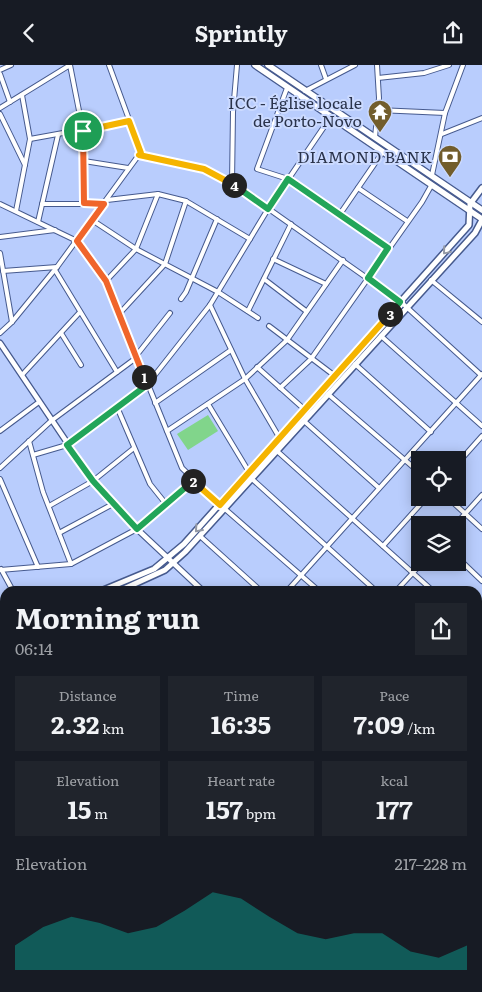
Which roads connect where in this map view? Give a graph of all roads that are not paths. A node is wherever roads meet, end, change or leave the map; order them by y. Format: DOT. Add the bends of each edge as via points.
graph roads {
  1 [pos="11,65"];
  2 [pos="108,65"];
  3 [pos="237,65"];
  4 [pos="255,65"];
  5 [pos="268,65"];
  6 [pos="321,65"];
  7 [pos="355,65"];
  8 [pos="377,65"];
  9 [pos="449,65"];
  10 [pos="463,65"];
  11 [pos="0,72"];
  12 [pos="378,78"];
  13 [pos="326,79"];
  14 [pos="287,88"];
  15 [pos="305,91"];
  16 [pos="22,95"];
  17 [pos="10,102"];
  18 [pos="0,108"];
  19 [pos="378,110"];
  20 [pos="445,113"];
  21 [pos="0,114"];
  22 [pos="330,117"];
  23 [pos="482,118"];
  24 [pos="129,121"];
  25 [pos="83,131"];
  26 [pos="442,134"];
  27 [pos="58,135"];
  28 [pos="375,138"];
  29 [pos="30,139"];
  30 [pos="382,153"];
  31 [pos="139,155"];
  32 [pos="84,161"];
  33 [pos="25,165"];
  34 [pos="128,169"];
  35 [pos="432,175"];
  36 [pos="288,179"];
  37 [pos="232,183"];
  38 [pos="431,186"];
  39 [pos="482,187"];
  40 [pos="358,189"];
  41 [pos="158,194"];
  42 [pos="107,200"];
  43 [pos="186,201"];
  44 [pos="84,203"];
  45 [pos="471,203"];
  46 [pos="0,204"];
  47 [pos="42,204"];
  48 [pos="104,204"];
  49 [pos="268,209"];
  50 [pos="482,209"];
  51 [pos="16,211"];
  52 [pos="469,211"];
  53 [pos="340,214"];
  54 [pos="217,219"];
  55 [pos="92,220"];
  56 [pos="482,220"];
  57 [pos="407,221"];
  58 [pos="38,222"];
  59 [pos="291,224"];
  60 [pos="56,230"];
  61 [pos="0,237"];
  62 [pos="250,239"];
  63 [pos="77,241"];
  64 [pos="388,248"];
  65 [pos="136,249"];
  66 [pos="0,254"];
  67 [pos="274,259"];
  68 [pos="343,260"];
  69 [pos="165,264"];
  70 [pos="56,269"];
  71 [pos="3,271"];
  72 [pos="192,277"];
  73 [pos="368,278"];
  74 [pos="264,279"];
  75 [pos="106,281"];
  76 [pos="431,281"];
  77 [pos="326,283"];
  78 [pos="218,292"];
  79 [pos="181,299"];
  80 [pos="400,302"];
  81 [pos="210,305"];
  82 [pos="407,307"];
  83 [pos="248,311"];
  84 [pos="306,311"];
  85 [pos="80,312"];
  86 [pos="170,313"];
  87 [pos="119,314"];
  88 [pos="258,318"];
  89 [pos="12,322"];
  90 [pos="482,322"];
  91 [pos="270,326"];
  92 [pos="0,333"];
  93 [pos="61,333"];
  94 [pos="381,336"];
  95 [pos="287,340"];
  96 [pos="0,343"];
  97 [pos="231,350"];
  98 [pos="136,357"];
  99 [pos="310,359"];
  100 [pos="355,364"];
  101 [pos="81,365"];
  102 [pos="257,367"];
  103 [pos="117,372"];
  104 [pos="482,374"];
  105 [pos="22,375"];
  106 [pos="335,376"];
  107 [pos="245,379"];
  108 [pos="147,385"];
  109 [pos="280,388"];
  110 [pos="328,394"];
  111 [pos="39,402"];
  112 [pos="155,403"];
  113 [pos="456,403"];
  114 [pos="208,404"];
  115 [pos="117,407"];
  116 [pos="304,409"];
  117 [pos="51,421"];
  118 [pos="304,421"];
  119 [pos="0,425"];
  120 [pos="482,426"];
  121 [pos="1,430"];
  122 [pos="167,431"];
  123 [pos="431,432"];
  124 [pos="482,436"];
  125 [pos="279,437"];
  126 [pos="29,441"];
  127 [pos="67,445"];
  128 [pos="134,448"];
  129 [pos="277,451"];
  130 [pos="466,454"];
  131 [pos="34,455"];
  132 [pos="405,460"];
  133 [pos="411,465"];
  134 [pos="0,468"];
  135 [pos="249,472"];
  136 [pos="0,479"];
  137 [pos="252,479"];
  138 [pos="93,481"];
  139 [pos="193,481"];
  140 [pos="379,488"];
  141 [pos="482,495"];
  142 [pos="113,504"];
  143 [pos="166,504"];
  144 [pos="49,506"];
  145 [pos="419,506"];
  146 [pos="457,506"];
  147 [pos="222,507"];
  148 [pos="465,514"];
  149 [pos="352,519"];
  150 [pos="137,529"];
  151 [pos="482,529"];
  152 [pos="59,533"];
  153 [pos="200,537"];
  154 [pos="383,546"];
  155 [pos="326,547"];
  156 [pos="169,558"];
  157 [pos="174,562"];
  158 [pos="71,564"];
  159 [pos="466,566"];
  160 [pos="38,567"];
  161 [pos="0,569"];
  162 [pos="413,573"];
  163 [pos="301,575"];
  164 [pos="482,581"];
  165 [pos="10,586"];
  166 [pos="114,586"];
  167 [pos="131,586"];
  168 [pos="196,586"];
  169 [pos="255,586"];
  170 [pos="291,586"];
  171 [pos="313,586"];
  172 [pos="370,586"];
  173 [pos="401,586"];
  174 [pos="427,586"];
  1 -- 11 [label="street"];
  2 -- 24 [label="street"];
  3 -- 37 [label="street"];
  4 -- 14 [label="highway"];
  5 -- 15 [label="highway"];
  6 -- 13 [label="street"];
  7 -- 13 [label="street"];
  8 -- 12 [label="street"];
  9 -- 12 [label="street" via="424,73"];
  10 -- 20 [label="street"];
  11 -- 17 [label="street"];
  12 -- 19 [label="street"];
  13 -- 15 [label="street"];
  14 -- 22 [label="highway"];
  14 -- 36 [label="street" via="257,168"];
  15 -- 28 [label="highway"];
  16 -- 17 [label="street"];
  16 -- 25 [label="street" via="70,65"];
  16 -- 29 [label="street"];
  17 -- 18 [label="street"];
  19 -- 20 [label="street"];
  19 -- 28 [label="street"];
  20 -- 26 [label="street"];
  21 -- 33 [label="street"];
  22 -- 30 [label="highway"];
  22 -- 36 [label="street"];
  23 -- 26 [label="street"];
  24 -- 25 [label="street"];
  24 -- 31 [label="street"];
  25 -- 27 [label="street"];
  25 -- 32 [label="street"];
  26 -- 35 [label="street"];
  27 -- 29 [label="street"];
  27 -- 47 [label="street"];
  28 -- 35 [label="highway"];
  29 -- 33 [label="street"];
  30 -- 38 [label="highway"];
  30 -- 40 [label="street"];
  31 -- 34 [label="street"];
  31 -- 37 [label="street" via="204,169"];
  32 -- 34 [label="street"];
  32 -- 44 [label="street"];
  33 -- 51 [label="street"];
  34 -- 42 [label="street"];
  35 -- 45 [label="highway"];
  36 -- 49 [label="street"];
  36 -- 53 [label="street"];
  37 -- 49 [label="street"];
  38 -- 52 [label="highway"];
  38 -- 57 [label="street"];
  39 -- 45 [label="main road"];
  40 -- 53 [label="street"];
  40 -- 57 [label="street"];
  41 -- 42 [label="street"];
  41 -- 43 [label="street"];
  41 -- 65 [label="street"];
  42 -- 48 [label="street"];
  43 -- 54 [label="street"];
  43 -- 69 [label="street"];
  44 -- 47 [label="street"];
  44 -- 48 [label="street"];
  45 -- 50 [label="highway"];
  45 -- 52 [label="main road"];
  46 -- 51 [label="street"];
  47 -- 58 [label="street"];
  48 -- 55 [label="street"];
  49 -- 59 [label="street"];
  49 -- 62 [label="street"];
  51 -- 58 [label="street"];
  52 -- 56 [label="highway"];
  52 -- 80 [label="main road, one-way" via="469,225"];
  53 -- 64 [label="street"];
  54 -- 62 [label="street"];
  54 -- 72 [label="street"];
  55 -- 63 [label="street"];
  55 -- 65 [label="street"];
  56 -- 76 [label="main road" via="475,233"];
  57 -- 64 [label="street"];
  58 -- 60 [label="street"];
  59 -- 67 [label="street"];
  59 -- 68 [label="street"];
  60 -- 61 [label="street"];
  60 -- 63 [label="street"];
  62 -- 78 [label="street"];
  63 -- 70 [label="street"];
  63 -- 75 [label="street"];
  64 -- 73 [label="street"];
  65 -- 69 [label="street"];
  65 -- 75 [label="street"];
  66 -- 71 [label="street"];
  67 -- 74 [label="street"];
  67 -- 77 [label="street"];
  68 -- 73 [label="street"];
  68 -- 77 [label="street"];
  69 -- 72 [label="street"];
  69 -- 87 [label="street"];
  70 -- 71 [label="street"];
  70 -- 85 [label="street"];
  70 -- 89 [label="street"];
  71 -- 89 [label="street"];
  72 -- 78 [label="street"];
  72 -- 79 [label="street"];
  73 -- 80 [label="street"];
  73 -- 99 [label="street"];
  74 -- 83 [label="street"];
  74 -- 84 [label="street"];
  75 -- 87 [label="street"];
  76 -- 82 [label="main road"];
  76 -- 90 [label="street"];
  77 -- 84 [label="street"];
  78 -- 81 [label="street"];
  78 -- 83 [label="street"];
  80 -- 82 [label="street"];
  80 -- 106 [label="main road"];
  81 -- 97 [label="street"];
  81 -- 108 [label="street"];
  82 -- 94 [label="main road"];
  82 -- 104 [label="street"];
  83 -- 88 [label="street"];
  84 -- 95 [label="street"];
  85 -- 93 [label="street"];
  85 -- 103 [label="street"];
  86 -- 98 [label="street"];
  87 -- 98 [label="street"];
  89 -- 92 [label="street"];
  91 -- 95 [label="street"];
  93 -- 101 [label="street"];
  93 -- 105 [label="street"];
  94 -- 100 [label="main road"];
  94 -- 113 [label="street"];
  95 -- 99 [label="street"];
  95 -- 102 [label="street"];
  96 -- 105 [label="street"];
  97 -- 107 [label="street"];
  97 -- 112 [label="street"];
  98 -- 103 [label="street"];
  98 -- 108 [label="street"];
  99 -- 106 [label="street"];
  99 -- 109 [label="street"];
  100 -- 110 [label="main road"];
  100 -- 123 [label="street"];
  102 -- 107 [label="street"];
  102 -- 109 [label="street"];
  103 -- 117 [label="street"];
  104 -- 113 [label="street"];
  105 -- 111 [label="street"];
  106 -- 116 [label="main road"];
  107 -- 114 [label="street"];
  107 -- 125 [label="street"];
  108 -- 112 [label="street"];
  108 -- 115 [label="street"];
  109 -- 116 [label="street"];
  110 -- 118 [label="main road"];
  110 -- 132 [label="street"];
  111 -- 117 [label="street"];
  111 -- 121 [label="street"];
  112 -- 122 [label="street"];
  113 -- 120 [label="street"];
  113 -- 123 [label="street"];
  114 -- 122 [label="street"];
  114 -- 135 [label="street"];
  115 -- 127 [label="street"];
  115 -- 128 [label="street"];
  116 -- 125 [label="main road"];
  117 -- 126 [label="street"];
  117 -- 127 [label="street"];
  118 -- 129 [label="main road"];
  118 -- 140 [label="street"];
  119 -- 121 [label="street"];
  122 -- 139 [label="street" via="182,468"];
  123 -- 132 [label="street"];
  124 -- 130 [label="street"];
  125 -- 135 [label="main road"];
  126 -- 131 [label="street"];
  126 -- 134 [label="street"];
  127 -- 131 [label="street"];
  127 -- 138 [label="street"];
  128 -- 138 [label="street"];
  128 -- 143 [label="street" via="150,484"];
  129 -- 137 [label="main road"];
  129 -- 149 [label="street"];
  131 -- 144 [label="street"];
  132 -- 133 [label="street"];
  132 -- 140 [label="street"];
  135 -- 147 [label="main road"];
  136 -- 160 [label="street"];
  137 -- 147 [label="main road"];
  137 -- 155 [label="street"];
  138 -- 142 [label="street"];
  138 -- 144 [label="street"];
  139 -- 143 [label="street"];
  139 -- 147 [label="street"];
  140 -- 149 [label="street"];
  141 -- 148 [label="street"];
  142 -- 150 [label="street"];
  142 -- 152 [label="street"];
  143 -- 150 [label="street"];
  144 -- 152 [label="street"];
  145 -- 154 [label="street"];
  146 -- 148 [label="street"];
  147 -- 153 [label="main road"];
  147 -- 156 [label="main road, one-way"];
  147 -- 163 [label="street"];
  148 -- 151 [label="street"];
  149 -- 154 [label="street"];
  149 -- 155 [label="street"];
  150 -- 156 [label="street"];
  150 -- 158 [label="street"];
  152 -- 158 [label="street"];
  153 -- 157 [label="main road"];
  153 -- 169 [label="street"];
  154 -- 162 [label="street"];
  155 -- 163 [label="street"];
  155 -- 172 [label="street"];
  156 -- 157 [label="street"];
  156 -- 166 [label="main road" via="146,573"];
  157 -- 167 [label="main road"];
  157 -- 168 [label="street"];
  158 -- 160 [label="street"];
  159 -- 164 [label="street"];
  160 -- 161 [label="street"];
  161 -- 165 [label="street"];
  162 -- 173 [label="street"];
  162 -- 174 [label="street"];
  163 -- 170 [label="street"];
  163 -- 171 [label="street"];
}
